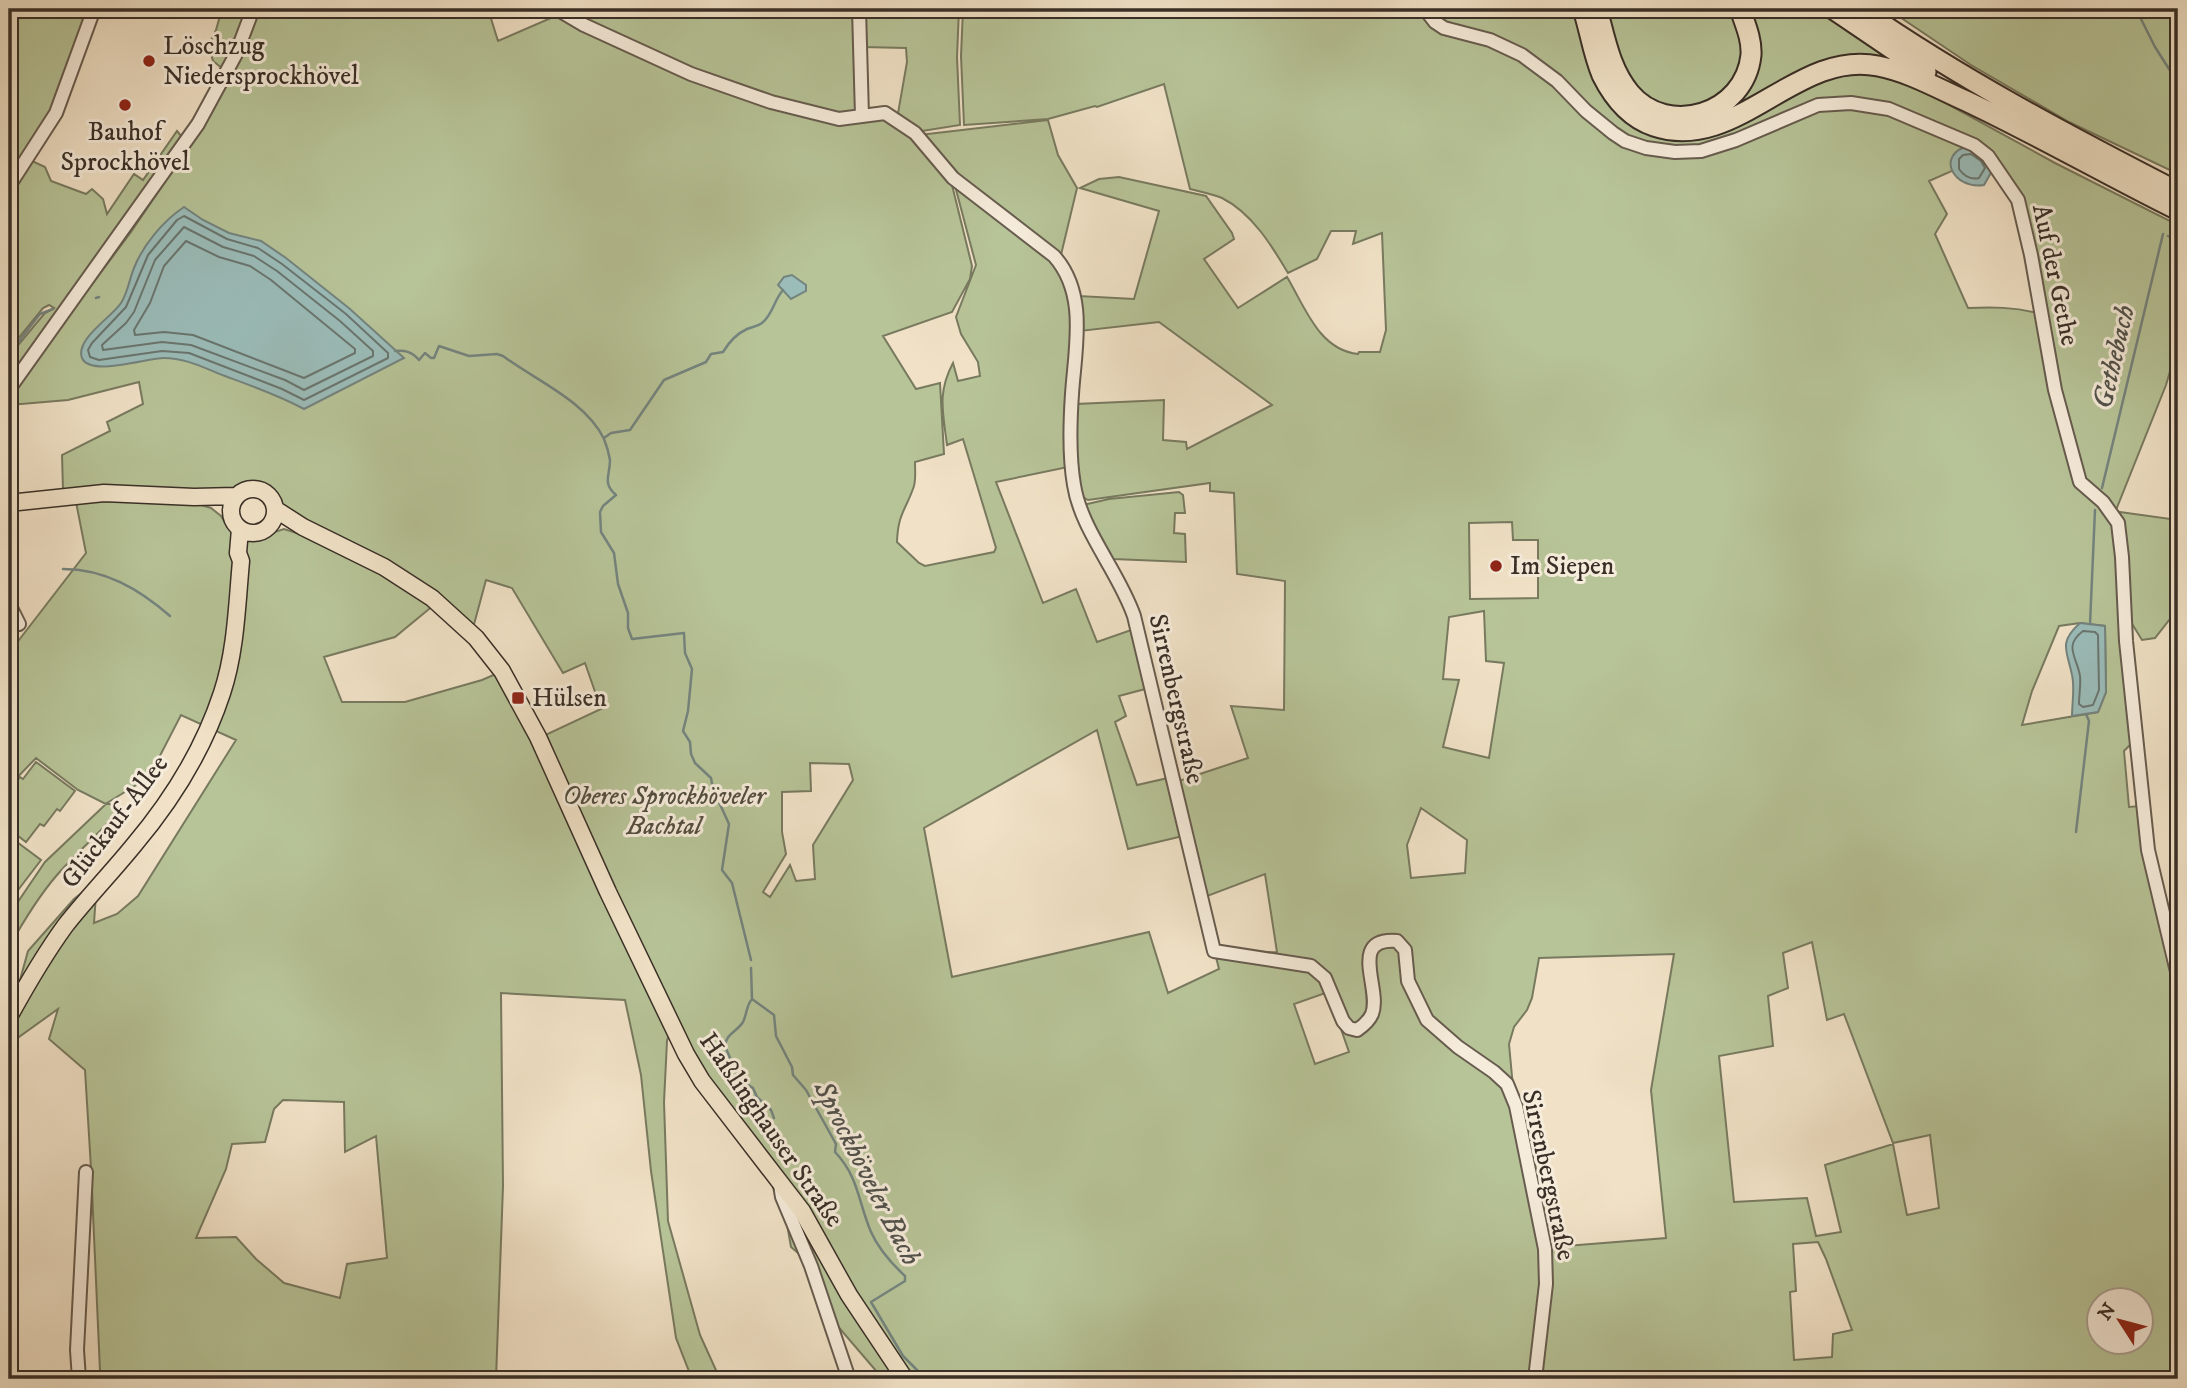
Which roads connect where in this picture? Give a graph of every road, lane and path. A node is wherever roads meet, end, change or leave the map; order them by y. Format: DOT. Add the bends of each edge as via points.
graph roads {
  1 [pos="94,9"];
  2 [pos="253,9"];
  3 [pos="557,9"];
  4 [pos="859,9"];
  5 [pos="1425,9"];
  6 [pos="1740,9"];
  7 [pos="1833,9"];
  8 [pos="1860,9"];
  9 [pos="1877,9"];
  10 [pos="1586,10"];
  11 [pos="1975,83"];
  12 [pos="862,116"];
  13 [pos="2002,118"];
  14 [pos="9,186"];
  15 [pos="2178,192"];
  16 [pos="2178,210"];
  17 [pos="9,389"];
  18 [pos="236,496"];
  19 [pos="194,497"];
  20 [pos="9,503"];
  21 [pos="275,509"];
  22 [pos="248,526"];
  23 [pos="303,527"];
  24 [pos="9,604"];
  25 [pos="19,624"];
  26 [pos="2178,976"];
  27 [pos="9,1017"];
  28 [pos="86,1172"];
  29 [pos="779,1179"];
  30 [pos="79,1379"];
  31 [pos="849,1379"];
  32 [pos="905,1379"];
  33 [pos="1535,1379"];
  1 -- 14 [label="street" via="56,113"];
  2 -- 17 [label="street" via="232,63 198,124"];
  3 -- 12 [label="street, Sirrenbergstraße" via="691,74 771,102 839,119"];
  4 -- 12 [label="street"];
  5 -- 26 [label="street, Auf der Gethe" via="1444,28 1490,40 1522,55 1613,133 1646,148 1701,151 1818,106 1851,103 1889,109 1974,145 1989,156 2018,200 2055,390 2080,482 2118,523 2148,850"];
  6 -- 10 [label="highway" via="1751,45 1744,80 1727,101 1685,118 1654,111 1630,93"];
  7 -- 13 [label="highway"];
  8 -- 11 [label="highway"];
  9 -- 11 [label="highway"];
  10 -- 13 [label="highway" via="1610,90 1632,114 1662,128 1684,131 1721,123 1817,74 1851,65 1900,71"];
  11 -- 15 [label="highway"];
  12 -- 33 [label="street, Sirrenbergstraße" via="885,113 915,133 953,178 1054,256 1066,272 1078,328 1071,398 1074,485 1079,505 1134,616 1214,951 1311,967 1325,978 1343,1021 1357,1030 1372,1014 1376,995 1369,954 1377,944 1397,941 1405,950 1408,981 1427,1020 1507,1084 1516,1106 1545,1249 1546,1284"];
  13 -- 16 [label="highway"];
  18 -- 19 [label="main road, Haßlinghauser Straße"];
  18 -- 21 [label="main road" via="260,489 272,499"];
  18 -- 22 [label="main road" via="231,504"];
  19 -- 20 [label="main road, Haßlinghauser Straße" via="104,493"];
  19 -- 22 [label="main road, Haßlinghauser Straße" via="222,508"];
  21 -- 22 [label="main road" via="274,517"];
  21 -- 23 [label="main road, Haßlinghauser Straße"];
  22 -- 23 [label="main road, Haßlinghauser Straße"];
  22 -- 27 [label="main road, Glückauf-Allee" via="223,691 206,734 159,813 66,925"];
  23 -- 29 [label="main road, Haßlinghauser Straße" via="384,567 432,598 476,638 502,671 538,737 686,1054"];
  24 -- 25 [label="street"];
  28 -- 30 [label="street"];
  29 -- 31 [label="street"];
  29 -- 32 [label="main road, Haßlinghauser Straße"];
}
